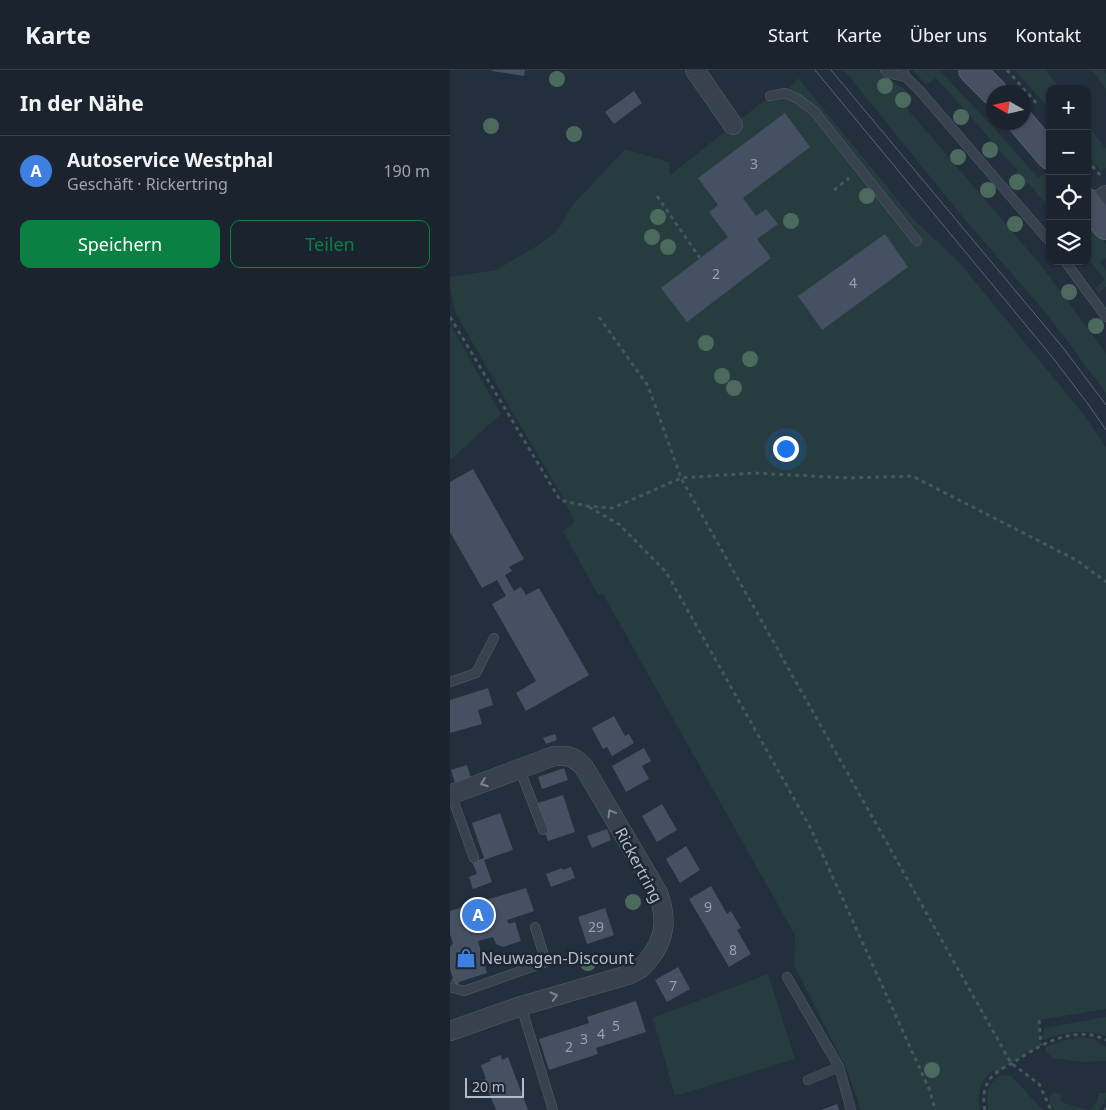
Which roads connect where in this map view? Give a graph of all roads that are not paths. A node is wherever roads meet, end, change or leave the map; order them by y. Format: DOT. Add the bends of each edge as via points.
graph roads {
  1 [pos="694,70"];
  2 [pos="885,70"];
  3 [pos="972,70"];
  4 [pos="905,74"];
  5 [pos="987,85"];
  6 [pos="770,96"];
  7 [pos="733,125"];
  8 [pos="1028,130"];
  9 [pos="1046,151"];
  10 [pos="1095,201"];
  11 [pos="1106,226"];
  12 [pos="1046,237"];
  13 [pos="917,241"];
  14 [pos="1068,265"];
  15 [pos="1106,317"];
  16 [pos="494,638"];
  17 [pos="450,682"];
  18 [pos="520,770"];
  19 [pos="451,795"];
  20 [pos="543,830"];
  21 [pos="474,858"];
  22 [pos="535,927"];
  23 [pos="787,977"];
  24 [pos="450,988"];
  25 [pos="520,1006"];
  26 [pos="450,1031"];
  27 [pos="840,1067"];
  28 [pos="808,1080"];
  29 [pos="552,1110"];
  30 [pos="851,1110"];
  1 -- 7 [label="street"];
  2 -- 4 [label="lane"];
  3 -- 5 [label="street"];
  4 -- 12 [label="lane"];
  6 -- 13 [label="lane" via="785,93 814,111"];
  8 -- 9 [label="street"];
  10 -- 11 [label="street"];
  14 -- 15 [label="lane"];
  16 -- 17 [label="lane" via="476,673"];
  18 -- 19 [label="street, Rickertring, one-way"];
  18 -- 20 [label="lane"];
  25 -- 18 [label="street, Rickertring, one-way" via="628,975 642,967 662,938 664,920 658,892 576,758 554,756"];
  19 -- 21 [label="lane"];
  22 -- 24 [label="lane" via="546,962 464,991"];
  23 -- 27 [label="lane"];
  25 -- 26 [label="street, Rickertring"];
  25 -- 29 [label="lane"];
  27 -- 28 [label="lane"];
  27 -- 30 [label="lane"];
}
